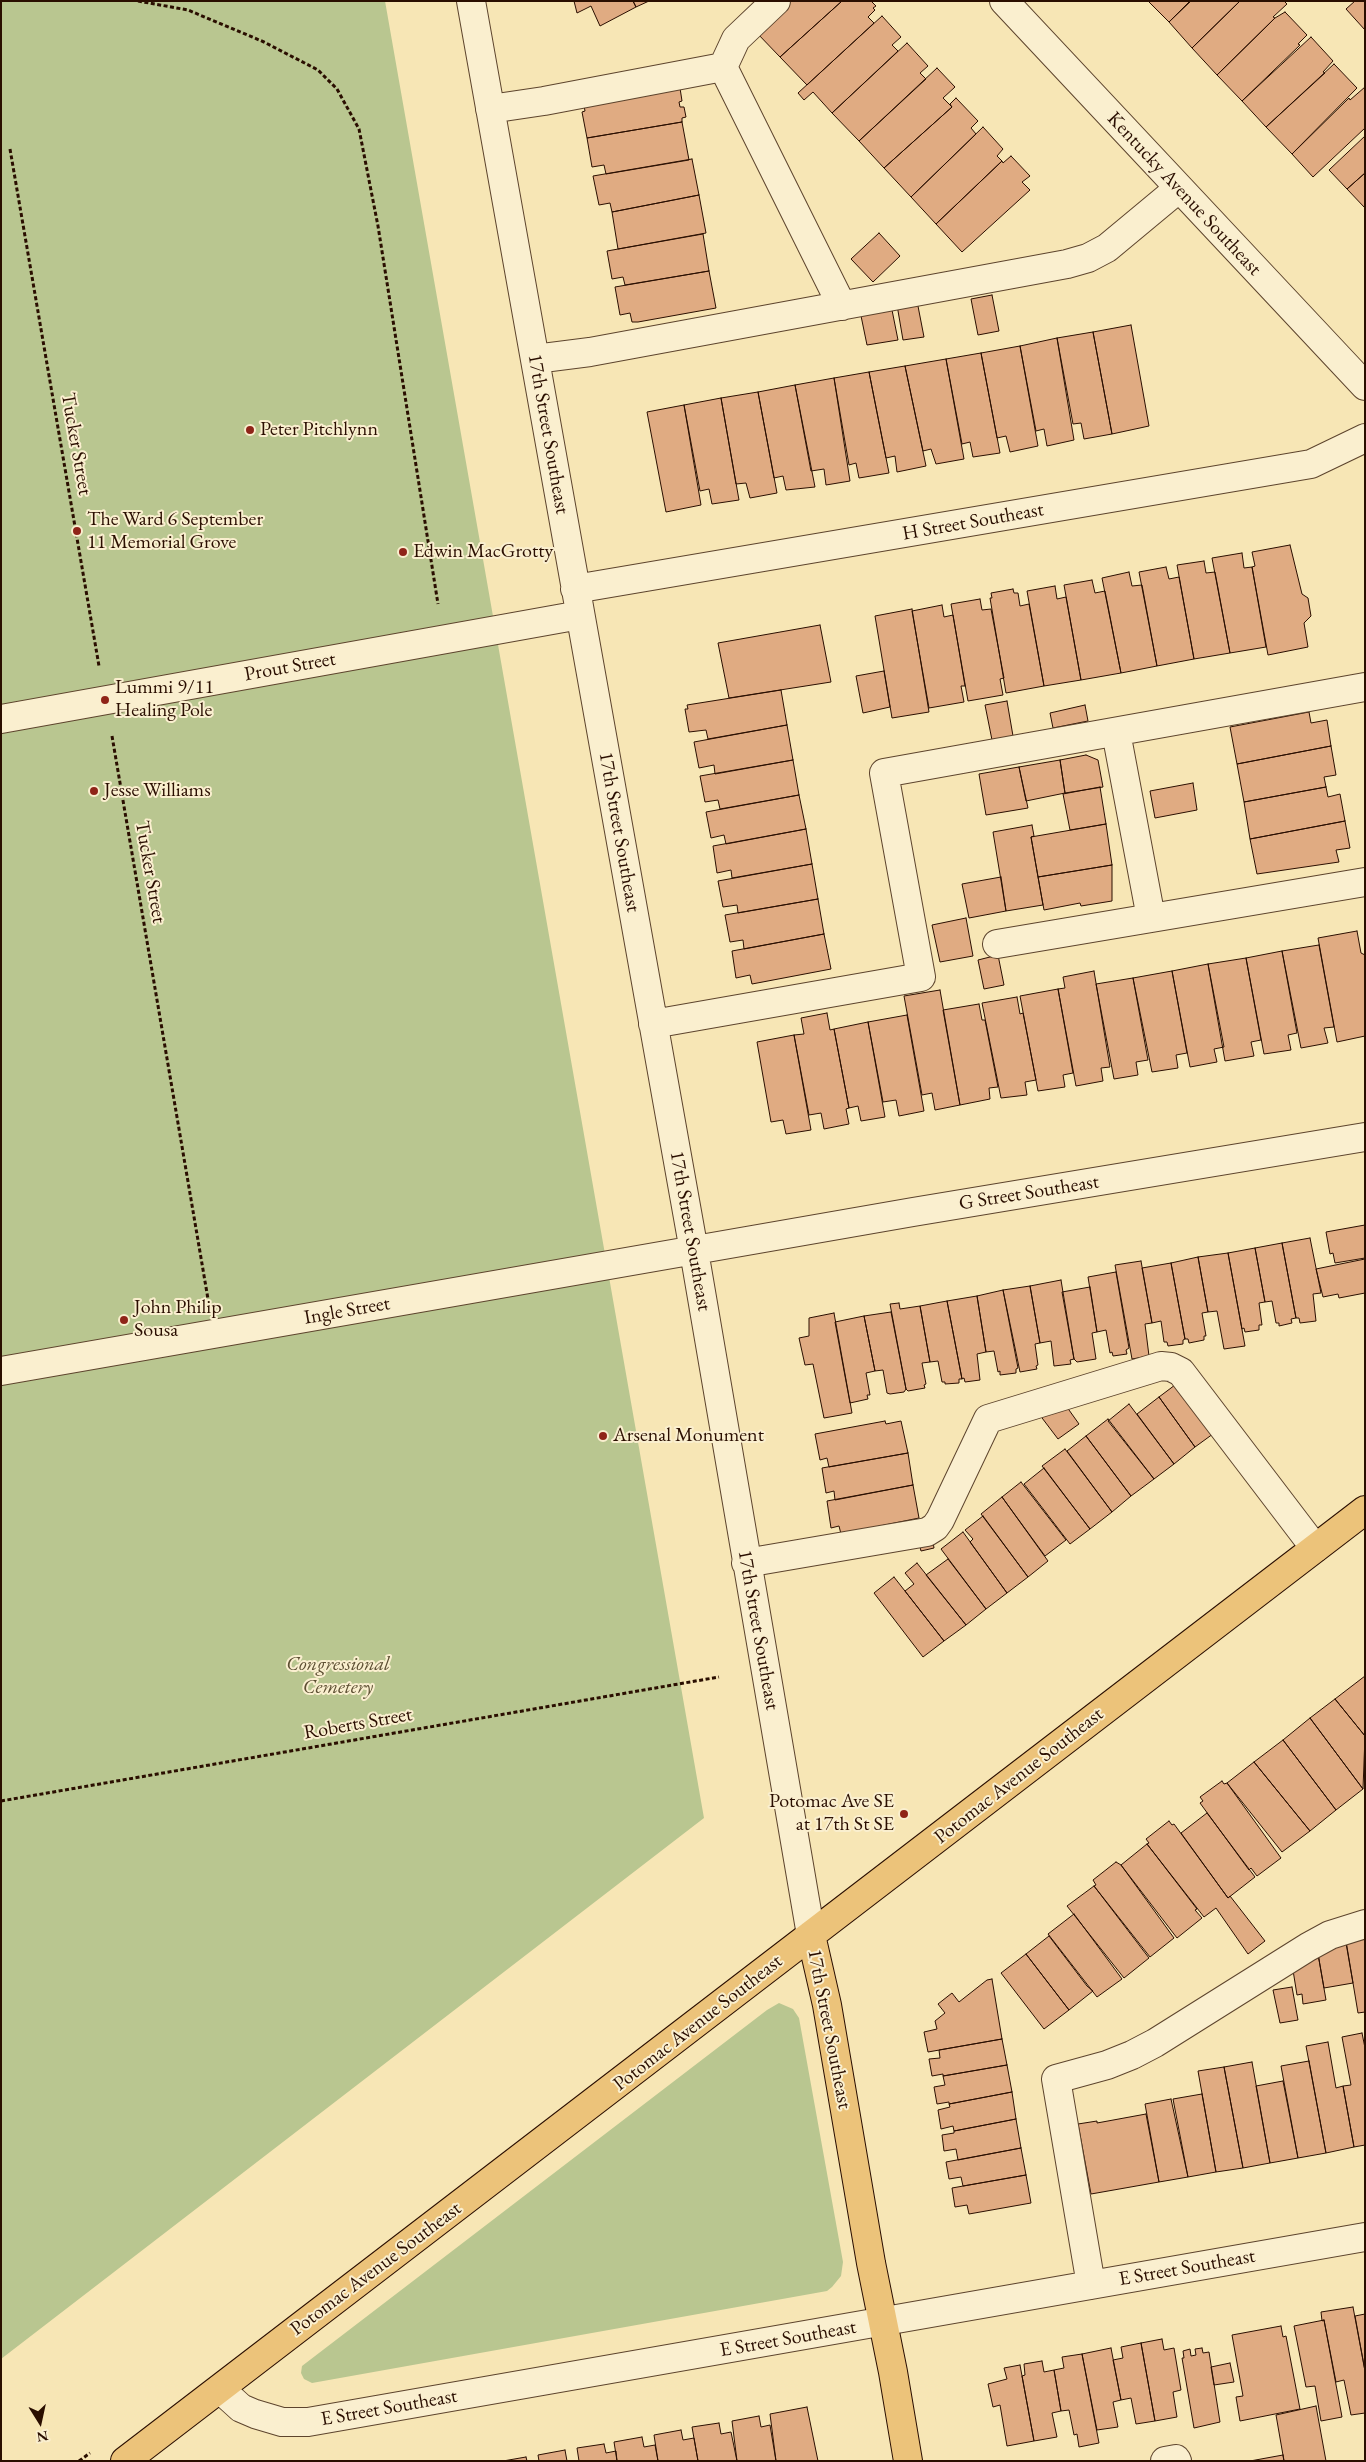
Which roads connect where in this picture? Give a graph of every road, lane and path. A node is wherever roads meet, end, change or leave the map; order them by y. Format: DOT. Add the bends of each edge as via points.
graph roads {
  1 [pos="138,1"];
  2 [pos="471,1"];
  3 [pos="776,1"];
  4 [pos="1004,1"];
  5 [pos="723,68"];
  6 [pos="490,109"];
  7 [pos="10,149"];
  8 [pos="1178,189"];
  9 [pos="842,306"];
  10 [pos="534,359"];
  11 [pos="1365,386"];
  12 [pos="1365,438"];
  13 [pos="577,602"];
  14 [pos="444,639"];
  15 [pos="1365,687"];
  16 [pos="105,700"];
  17 [pos="1,719"];
  18 [pos="1116,732"];
  19 [pos="1365,882"];
  20 [pos="1151,918"];
  21 [pos="997,944"];
  22 [pos="653,1024"];
  23 [pos="1365,1137"];
  24 [pos="694,1251"];
  25 [pos="214,1334"];
  26 [pos="1,1371"];
  27 [pos="1365,1510"];
  28 [pos="1315,1548"];
  29 [pos="746,1563"];
  30 [pos="719,1676"];
  31 [pos="1,1802"];
  32 [pos="1365,1924"];
  33 [pos="811,1935"];
  34 [pos="1365,2237"];
  35 [pos="1091,2285"];
  36 [pos="883,2322"];
  37 [pos="220,2389"];
  38 [pos="125,2461"];
  39 [pos="908,2461"];
  40 [pos="1165,2461"];
  41 [pos="1177,2461"];
  1 -- 14 [label="path" via="188,10 264,42 318,70 337,89 358,129 378,226"];
  2 -- 6 [label="street, 17th Street Southeast"];
  3 -- 5 [label="street" via="736,39"];
  4 -- 8 [label="street, Kentucky Avenue Southeast"];
  5 -- 6 [label="street"];
  5 -- 9 [label="street"];
  6 -- 10 [label="street, 17th Street Southeast"];
  7 -- 16 [label="path, Tucker Street"];
  8 -- 9 [label="street" via="1107,248 1088,258"];
  8 -- 11 [label="street, Kentucky Avenue Southeast"];
  9 -- 10 [label="street" via="590,352"];
  10 -- 13 [label="street, 17th Street Southeast"];
  12 -- 13 [label="street, H Street Southeast" via="1311,464 635,581"];
  13 -- 14 [label="street, Prout Street"];
  13 -- 22 [label="street, 17th Street Southeast"];
  14 -- 16 [label="street, Prout Street"];
  15 -- 18 [label="street"];
  16 -- 17 [label="street, Prout Street"];
  16 -- 25 [label="path, Tucker Street"];
  18 -- 20 [label="street"];
  18 -- 22 [label="street" via="884,773 921,977"];
  19 -- 20 [label="street"];
  20 -- 21 [label="street"];
  22 -- 24 [label="street, 17th Street Southeast"];
  23 -- 24 [label="street, G Street Southeast"];
  24 -- 25 [label="street, Ingle Street"];
  24 -- 29 [label="street, 17th Street Southeast"];
  25 -- 26 [label="street, Ingle Street"];
  27 -- 28 [label="main road, Potomac Avenue Southeast"];
  28 -- 29 [label="street" via="1181,1372 1162,1366 988,1419 940,1520 927,1532"];
  28 -- 33 [label="main road, Potomac Avenue Southeast"];
  29 -- 33 [label="street, 17th Street Southeast"];
  30 -- 31 [label="path, Roberts Street"];
  32 -- 35 [label="street" via="1330,1935 1308,1947 1132,2055 1056,2079"];
  33 -- 36 [label="main road, 17th Street Southeast" via="827,2005"];
  33 -- 37 [label="main road, Potomac Avenue Southeast"];
  34 -- 35 [label="street, E Street Southeast"];
  35 -- 36 [label="street, E Street Southeast"];
  36 -- 37 [label="street, E Street Southeast" via="308,2422 282,2422 255,2414 241,2408"];
  36 -- 39 [label="main road, 17th Street Southeast"];
  37 -- 38 [label="main road, Potomac Avenue Southeast"];
  40 -- 41 [label="street"];
}
